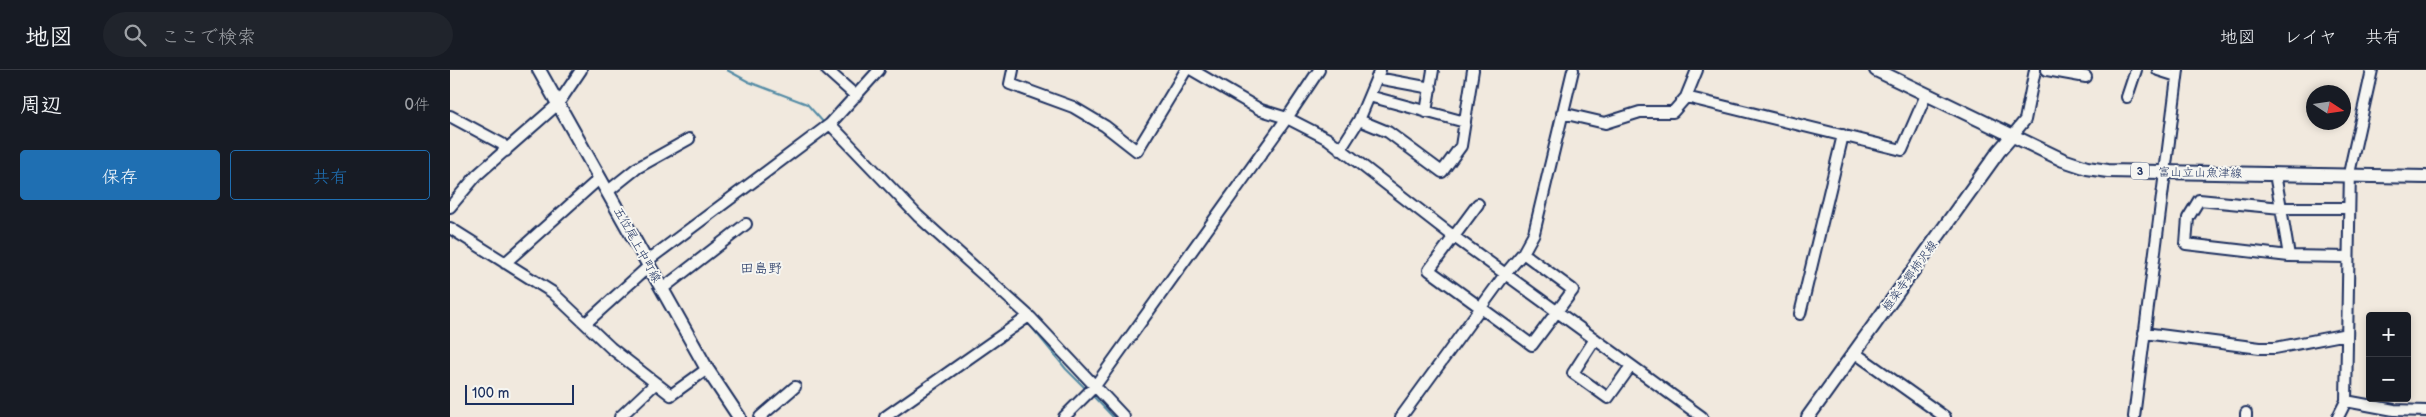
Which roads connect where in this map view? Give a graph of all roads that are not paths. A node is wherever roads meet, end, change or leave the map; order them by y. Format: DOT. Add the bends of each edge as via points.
graph roads {
  1 [pos="539,70"];
  2 [pos="581,70"];
  3 [pos="826,70"];
  4 [pos="879,70"];
  5 [pos="1013,70"];
  6 [pos="1186,70"];
  7 [pos="1192,70"];
  8 [pos="1319,70"];
  9 [pos="1433,70"];
  10 [pos="1473,70"];
  11 [pos="1573,70"];
  12 [pos="1697,70"];
  13 [pos="1876,70"];
  14 [pos="2035,70"];
  15 [pos="2047,70"];
  16 [pos="2136,70"];
  17 [pos="2158,70"];
  18 [pos="2372,70"];
  19 [pos="2177,73"];
  20 [pos="1379,74"];
  21 [pos="2086,77"];
  22 [pos="1430,88"];
  23 [pos="1926,94"];
  24 [pos="856,96"];
  25 [pos="1369,96"];
  26 [pos="1686,97"];
  27 [pos="2127,97"];
  28 [pos="558,104"];
  29 [pos="1426,112"];
  30 [pos="1562,113"];
  31 [pos="450,116"];
  32 [pos="1287,118"];
  33 [pos="1360,120"];
  34 [pos="1464,122"];
  35 [pos="830,124"];
  36 [pos="1843,135"];
  37 [pos="2012,136"];
  38 [pos="689,139"];
  39 [pos="506,150"];
  40 [pos="1340,150"];
  41 [pos="2166,172"];
  42 [pos="2275,174"];
  43 [pos="2349,176"];
  44 [pos="2426,177"];
  45 [pos="600,178"];
  46 [pos="607,192"];
  47 [pos="1478,204"];
  48 [pos="450,207"];
  49 [pos="2280,208"];
  50 [pos="2348,208"];
  51 [pos="746,224"];
  52 [pos="450,228"];
  53 [pos="1453,236"];
  54 [pos="1523,253"];
  55 [pos="2290,256"];
  56 [pos="2348,257"];
  57 [pos="505,263"];
  58 [pos="648,264"];
  59 [pos="1506,273"];
  60 [pos="662,289"];
  61 [pos="1480,309"];
  62 [pos="1558,311"];
  63 [pos="1800,314"];
  64 [pos="1029,316"];
  65 [pos="586,323"];
  66 [pos="2144,333"];
  67 [pos="2348,334"];
  68 [pos="1595,339"];
  69 [pos="1855,353"];
  70 [pos="1631,366"];
  71 [pos="708,369"];
  72 [pos="656,383"];
  73 [pos="1094,386"];
  74 [pos="795,387"];
  75 [pos="2346,401"];
  76 [pos="2426,411"];
  77 [pos="620,417"];
  78 [pos="739,417"];
  79 [pos="760,417"];
  80 [pos="885,417"];
  81 [pos="1064,417"];
  82 [pos="1124,417"];
  83 [pos="1401,417"];
  84 [pos="1702,417"];
  85 [pos="1808,417"];
  86 [pos="1944,417"];
  87 [pos="2134,417"];
  88 [pos="2338,417"];
  1 -- 28 [label="main road, 五位尾上中町線"];
  2 -- 28 [label="street"];
  3 -- 24 [label="street"];
  4 -- 24 [label="street"];
  5 -- 6 [label="street" via="1010,84 1073,107 1106,126 1137,151"];
  7 -- 32 [label="street" via="1261,110"];
  8 -- 32 [label="street"];
  9 -- 22 [label="street"];
  10 -- 34 [label="street"];
  11 -- 30 [label="street"];
  12 -- 26 [label="street"];
  13 -- 23 [label="main road, 富山立山魚津線 / 3"];
  14 -- 37 [label="street" via="2025,120"];
  15 -- 21 [label="street"];
  16 -- 27 [label="street"];
  17 -- 19 [label="street"];
  18 -- 43 [label="street"];
  19 -- 41 [label="street"];
  20 -- 22 [label="street"];
  20 -- 25 [label="street"];
  22 -- 29 [label="street"];
  23 -- 36 [label="street" via="1902,150"];
  23 -- 37 [label="main road, 富山立山魚津線 / 3"];
  24 -- 35 [label="street"];
  25 -- 29 [label="street"];
  25 -- 33 [label="street"];
  26 -- 30 [label="street" via="1673,112 1640,112 1605,123"];
  26 -- 36 [label="street"];
  28 -- 39 [label="street"];
  28 -- 45 [label="main road, 五位尾上中町線"];
  29 -- 34 [label="street"];
  30 -- 54 [label="street" via="1534,233"];
  31 -- 39 [label="street" via="502,144"];
  32 -- 40 [label="street" via="1317,133"];
  32 -- 73 [label="street"];
  33 -- 34 [label="street" via="1388,132 1442,172 1461,146"];
  33 -- 40 [label="street"];
  35 -- 58 [label="street"];
  35 -- 64 [label="street" via="918,216"];
  36 -- 63 [label="street"];
  37 -- 41 [label="main road, 富山立山魚津線 / 3" via="2087,168"];
  37 -- 69 [label="main road, 極楽寺郷柿沢線"];
  38 -- 46 [label="street" via="637,168"];
  39 -- 48 [label="street" via="477,175"];
  40 -- 53 [label="street"];
  41 -- 42 [label="main road, 富山立山魚津線 / 3"];
  41 -- 66 [label="street"];
  42 -- 43 [label="main road, 富山立山魚津線 / 3"];
  42 -- 49 [label="street"];
  43 -- 44 [label="main road, 富山立山魚津線 / 3"];
  43 -- 50 [label="street"];
  45 -- 46 [label="main road, 五位尾上中町線"];
  45 -- 57 [label="street"];
  46 -- 58 [label="main road, 五位尾上中町線"];
  47 -- 53 [label="street"];
  49 -- 50 [label="street"];
  49 -- 55 [label="street"];
  49 -- 55 [label="street" via="2199,200 2188,218 2186,244"];
  50 -- 56 [label="street"];
  51 -- 60 [label="street"];
  52 -- 57 [label="street"];
  53 -- 59 [label="street"];
  53 -- 61 [label="street" via="1429,270"];
  54 -- 59 [label="street"];
  54 -- 62 [label="street" via="1573,290"];
  55 -- 56 [label="street"];
  56 -- 67 [label="street"];
  57 -- 65 [label="street" via="552,292"];
  58 -- 60 [label="main road, 五位尾上中町線"];
  58 -- 65 [label="street"];
  59 -- 61 [label="street"];
  59 -- 62 [label="street"];
  60 -- 71 [label="main road, 五位尾上中町線"];
  61 -- 62 [label="street" via="1532,345"];
  61 -- 83 [label="street"];
  62 -- 68 [label="street"];
  64 -- 73 [label="street"];
  64 -- 80 [label="street"];
  65 -- 72 [label="street" via="611,348"];
  66 -- 67 [label="street" via="2260,348"];
  66 -- 87 [label="street"];
  67 -- 75 [label="street"];
  68 -- 70 [label="street"];
  68 -- 70 [label="street" via="1572,373 1608,398"];
  69 -- 85 [label="main road, 極楽寺郷柿沢線"];
  69 -- 86 [label="street"];
  70 -- 84 [label="street"];
  71 -- 72 [label="street" via="671,395"];
  71 -- 78 [label="main road, 五位尾上中町線"];
  72 -- 77 [label="street"];
  73 -- 81 [label="street"];
  73 -- 82 [label="street"];
  74 -- 79 [label="street"];
  75 -- 76 [label="street" via="2394,410"];
  75 -- 88 [label="street"];
}
